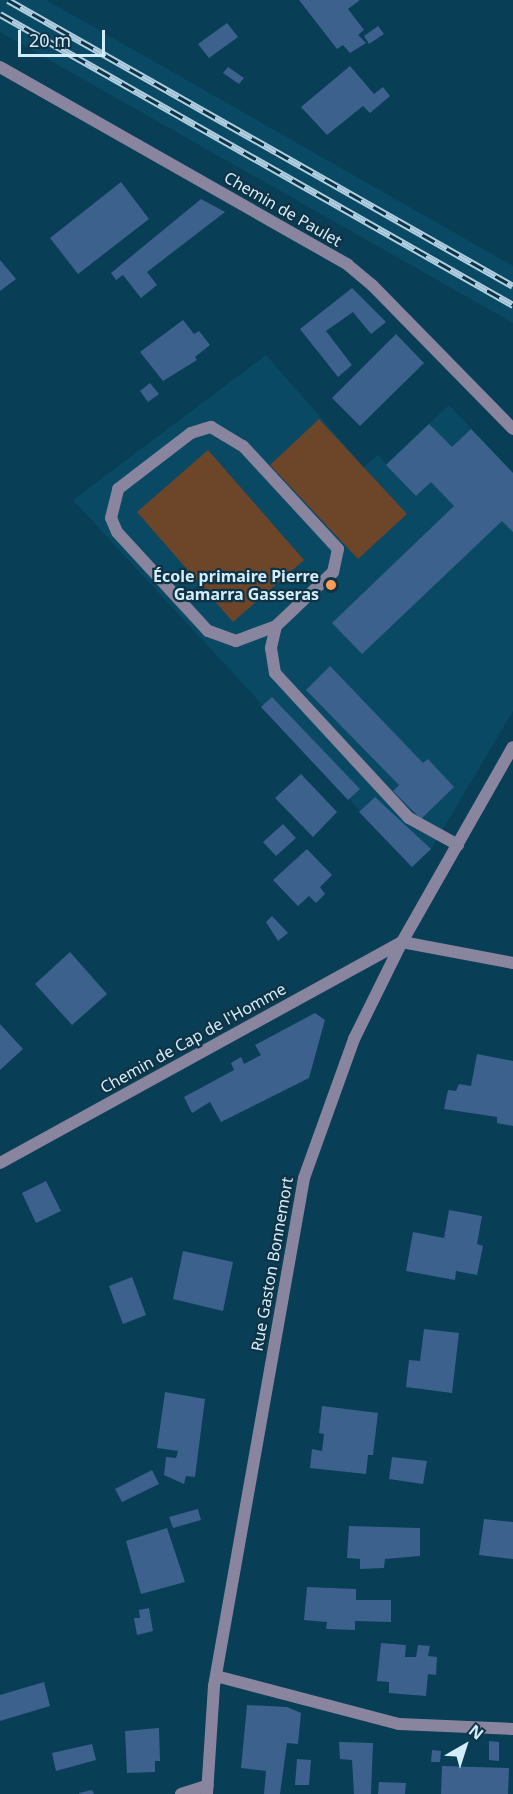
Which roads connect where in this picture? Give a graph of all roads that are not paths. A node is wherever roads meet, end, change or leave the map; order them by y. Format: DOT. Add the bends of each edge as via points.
graph roads {
  1 [pos="0,67"];
  2 [pos="513,429"];
  3 [pos="276,626"];
  4 [pos="513,747"];
  5 [pos="458,845"];
  6 [pos="402,942"];
  7 [pos="513,963"];
  8 [pos="0,1163"];
  9 [pos="216,1676"];
  10 [pos="513,1729"];
  11 [pos="207,1790"];
  12 [pos="181,1794"];
  1 -- 2 [label="street, Chemin de Paulet" via="348,265"];
  3 -- 3 [label="street" via="333,572 338,549 243,446 211,427 191,433 118,489 111,518 117,532 208,631 236,641"];
  3 -- 5 [label="street" via="271,648 275,674 409,818"];
  4 -- 5 [label="street, Rue Gaston Bonnemort"];
  5 -- 6 [label="street, Rue Gaston Bonnemort"];
  6 -- 7 [label="street"];
  6 -- 8 [label="street, Chemin de Cap de l'Homme"];
  6 -- 9 [label="street, Rue Gaston Bonnemort" via="354,1039 304,1178"];
  9 -- 10 [label="street" via="399,1724"];
  9 -- 11 [label="street, Rue Gaston Bonnemort"];
  11 -- 12 [label="street"];
}
